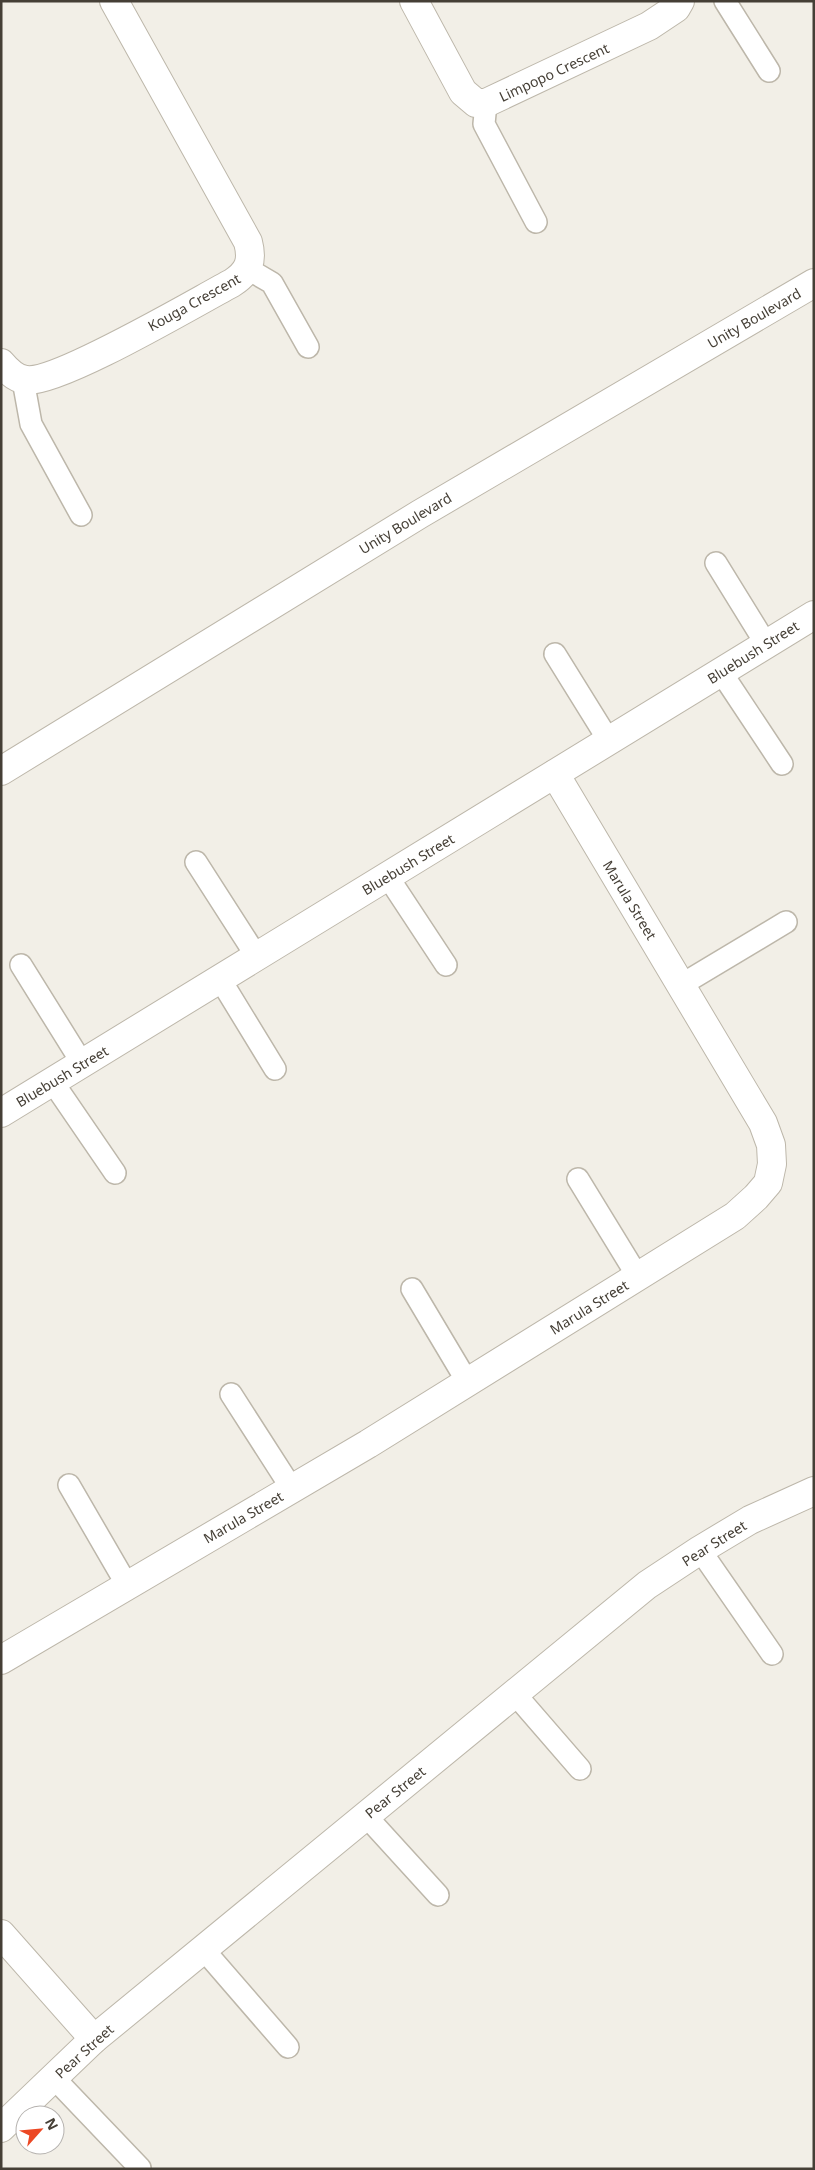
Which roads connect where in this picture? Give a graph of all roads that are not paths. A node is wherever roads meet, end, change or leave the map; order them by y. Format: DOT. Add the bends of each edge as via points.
graph roads {
  1 [pos="114,1"];
  2 [pos="414,1"];
  3 [pos="680,1"];
  4 [pos="725,1"];
  5 [pos="769,72"];
  6 [pos="486,103"];
  7 [pos="536,222"];
  8 [pos="248,269"];
  9 [pos="814,283"];
  10 [pos="308,347"];
  11 [pos="1,363"];
  12 [pos="23,380"];
  13 [pos="81,515"];
  14 [pos="716,563"];
  15 [pos="814,615"];
  16 [pos="766,644"];
  17 [pos="555,654"];
  18 [pos="721,672"];
  19 [pos="609,741"];
  20 [pos="782,764"];
  21 [pos="1,771"];
  22 [pos="555,774"];
  23 [pos="196,862"];
  24 [pos="388,877"];
  25 [pos="786,922"];
  26 [pos="257,957"];
  27 [pos="21,965"];
  28 [pos="446,965"];
  29 [pos="220,979"];
  30 [pos="681,985"];
  31 [pos="82,1063"];
  32 [pos="275,1069"];
  33 [pos="52,1081"];
  34 [pos="1,1113"];
  35 [pos="115,1173"];
  36 [pos="578,1179"];
  37 [pos="638,1277"];
  38 [pos="412,1288"];
  39 [pos="468,1383"];
  40 [pos="231,1394"];
  41 [pos="69,1485"];
  42 [pos="292,1489"];
  43 [pos="813,1493"];
  44 [pos="700,1550"];
  45 [pos="127,1586"];
  46 [pos="772,1654"];
  47 [pos="1,1660"];
  48 [pos="515,1694"];
  49 [pos="580,1769"];
  50 [pos="366,1816"];
  51 [pos="438,1895"];
  52 [pos="1,1934"];
  53 [pos="204,1950"];
  54 [pos="94,2039"];
  55 [pos="288,2047"];
  56 [pos="54,2078"];
  57 [pos="1,2128"];
  58 [pos="140,2168"];
  1 -- 8 [label="street, Kouga Crescent" via="248,242 251,260"];
  2 -- 6 [label="street, Limpopo Crescent" via="463,92 476,103"];
  3 -- 6 [label="street, Limpopo Crescent" via="676,8 649,26"];
  4 -- 5 [label="lane"];
  6 -- 7 [label="lane" via="484,124"];
  8 -- 10 [label="lane" via="272,283"];
  8 -- 12 [label="street, Kouga Crescent" via="241,278 74,366 35,380"];
  9 -- 21 [label="street, Unity Boulevard" via="420,514"];
  11 -- 12 [label="street"];
  12 -- 13 [label="lane" via="31,424"];
  14 -- 16 [label="lane"];
  15 -- 16 [label="street, Bluebush Street"];
  16 -- 18 [label="street, Bluebush Street"];
  17 -- 19 [label="lane"];
  18 -- 19 [label="street, Bluebush Street"];
  18 -- 20 [label="lane"];
  19 -- 22 [label="street, Bluebush Street"];
  22 -- 24 [label="street, Bluebush Street"];
  22 -- 30 [label="street, Marula Street"];
  23 -- 26 [label="lane"];
  24 -- 26 [label="street, Bluebush Street"];
  24 -- 28 [label="lane"];
  25 -- 30 [label="lane"];
  26 -- 29 [label="street, Bluebush Street"];
  27 -- 31 [label="lane"];
  29 -- 31 [label="street, Bluebush Street"];
  29 -- 32 [label="lane"];
  30 -- 37 [label="street, Marula Street" via="763,1123 771,1145 772,1164 768,1182 735,1216"];
  31 -- 33 [label="street, Bluebush Street"];
  33 -- 34 [label="street, Bluebush Street"];
  33 -- 35 [label="lane"];
  36 -- 37 [label="lane"];
  37 -- 39 [label="street, Marula Street"];
  38 -- 39 [label="lane"];
  39 -- 42 [label="street, Marula Street"];
  40 -- 42 [label="lane"];
  41 -- 45 [label="lane"];
  42 -- 45 [label="street, Marula Street"];
  43 -- 44 [label="street, Pear Street" via="750,1520"];
  44 -- 46 [label="lane"];
  44 -- 48 [label="street, Pear Street" via="647,1585"];
  45 -- 47 [label="street, Marula Street"];
  48 -- 49 [label="lane"];
  48 -- 50 [label="street, Pear Street"];
  50 -- 51 [label="lane"];
  50 -- 53 [label="street, Pear Street"];
  52 -- 54 [label="street"];
  53 -- 54 [label="street, Pear Street"];
  53 -- 55 [label="lane"];
  54 -- 56 [label="street, Pear Street"];
  56 -- 57 [label="street, Pear Street"];
  56 -- 58 [label="lane"];
}
